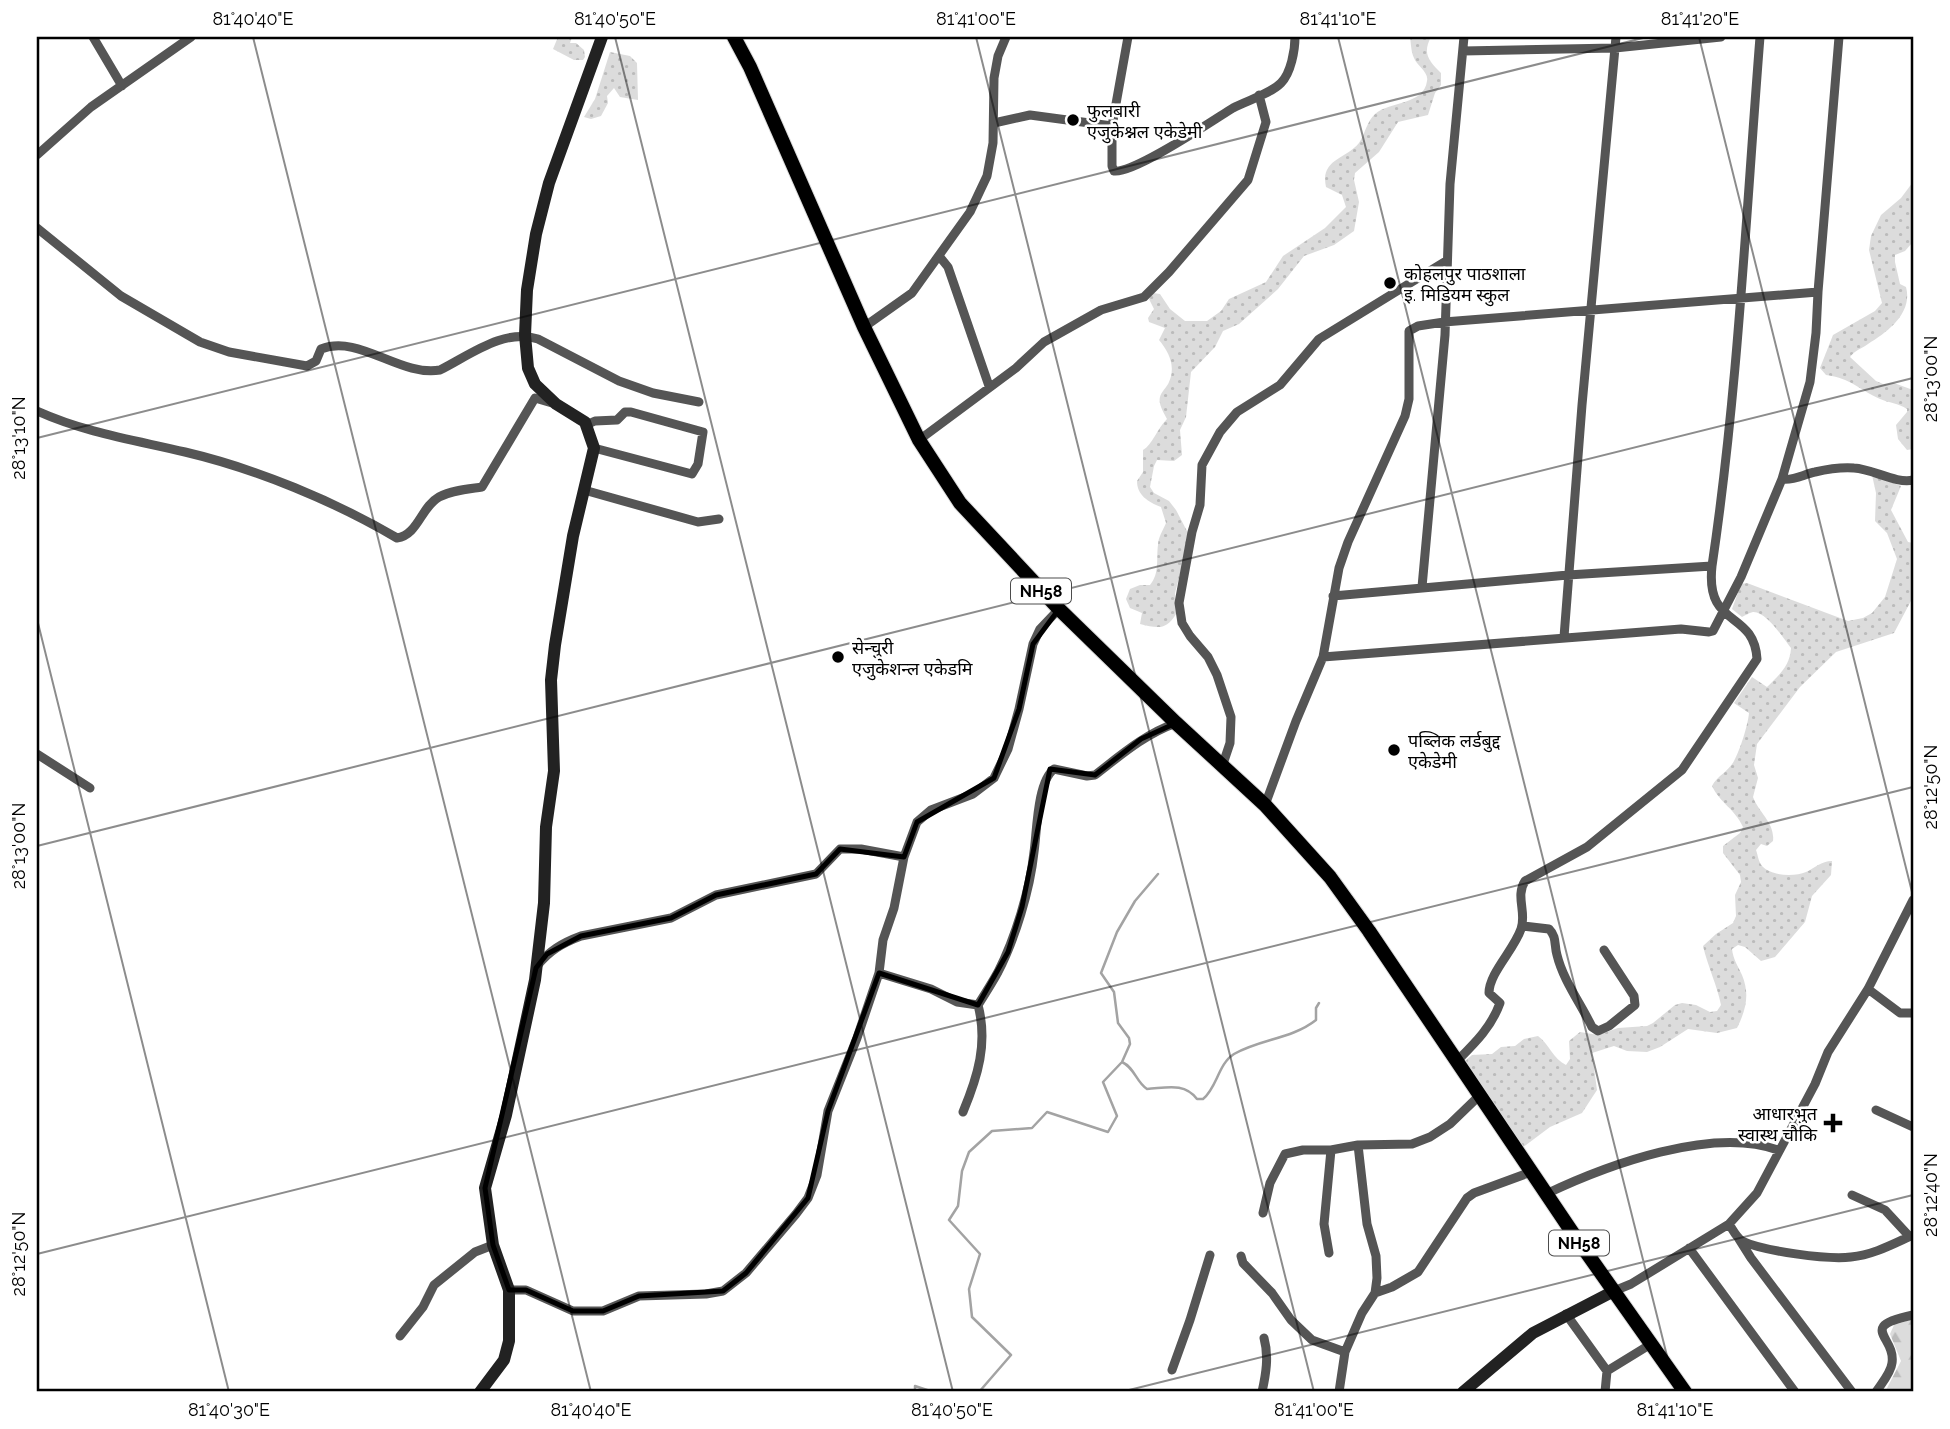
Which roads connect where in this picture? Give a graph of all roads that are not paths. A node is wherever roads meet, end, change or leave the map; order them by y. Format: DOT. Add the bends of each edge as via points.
graph roads {
  1 [pos="93,37"];
  2 [pos="191,37"];
  3 [pos="601,37"];
  4 [pos="734,37"];
  5 [pos="1006,37"];
  6 [pos="1128,37"];
  7 [pos="1295,37"];
  8 [pos="1464,37"];
  9 [pos="1616,37"];
  10 [pos="1721,37"];
  11 [pos="1760,37"];
  12 [pos="1839,37"];
  13 [pos="1615,48"];
  14 [pos="1463,51"];
  15 [pos="122,86"];
  16 [pos="1259,94"];
  17 [pos="994,123"];
  18 [pos="1112,126"];
  19 [pos="37,155"];
  20 [pos="37,228"];
  21 [pos="939,256"];
  22 [pos="1446,261"];
  23 [pos="1818,292"];
  24 [pos="1740,298"];
  25 [pos="1592,310"];
  26 [pos="1444,322"];
  27 [pos="864,327"];
  28 [pos="525,335"];
  29 [pos="989,386"];
  30 [pos="699,402"];
  31 [pos="556,404"];
  32 [pos="37,411"];
  33 [pos="586,425"];
  34 [pos="919,440"];
  35 [pos="594,448"];
  36 [pos="1782,479"];
  37 [pos="1913,480"];
  38 [pos="584,490"];
  39 [pos="719,519"];
  40 [pos="1712,566"];
  41 [pos="1569,575"];
  42 [pos="1422,587"];
  43 [pos="1333,596"];
  44 [pos="1059,609"];
  45 [pos="1723,613"];
  46 [pos="1564,637"];
  47 [pos="1323,657"];
  48 [pos="1176,723"];
  49 [pos="37,754"];
  50 [pos="1223,764"];
  51 [pos="90,788"];
  52 [pos="1265,805"];
  53 [pos="904,858"];
  54 [pos="1913,900"];
  55 [pos="1523,926"];
  56 [pos="1604,950"];
  57 [pos="536,968"];
  58 [pos="879,973"];
  59 [pos="1868,989"];
  60 [pos="978,1005"];
  61 [pos="1913,1013"];
  62 [pos="1458,1065"];
  63 [pos="1477,1094"];
  64 [pos="1876,1110"];
  65 [pos="963,1112"];
  66 [pos="1913,1127"];
  67 [pos="1358,1145"];
  68 [pos="1331,1150"];
  69 [pos="1778,1150"];
  70 [pos="1531,1172"];
  71 [pos="1546,1194"];
  72 [pos="1852,1195"];
  73 [pos="1263,1213"];
  74 [pos="1729,1224"];
  75 [pos="1911,1236"];
  76 [pos="1739,1239"];
  77 [pos="493,1245"];
  78 [pos="1689,1248"];
  79 [pos="1329,1253"];
  80 [pos="1210,1255"];
  81 [pos="1241,1256"];
  82 [pos="509,1290"];
  83 [pos="1614,1291"];
  84 [pos="1375,1293"];
  85 [pos="1566,1314"];
  86 [pos="1913,1315"];
  87 [pos="400,1336"];
  88 [pos="1264,1338"];
  89 [pos="1651,1344"];
  90 [pos="1345,1352"];
  91 [pos="1172,1370"];
  92 [pos="1607,1371"];
  93 [pos="481,1392"];
  94 [pos="1262,1392"];
  95 [pos="1339,1392"];
  96 [pos="1463,1392"];
  97 [pos="1605,1392"];
  98 [pos="1685,1392"];
  99 [pos="1796,1392"];
  100 [pos="1853,1392"];
  101 [pos="1877,1392"];
  1 -- 15 [label="street"];
  2 -- 15 [label="street"];
  3 -- 28 [label="street" via="539,220"];
  4 -- 27 [label="main road, NH58"];
  5 -- 17 [label="street" via="994,78"];
  6 -- 18 [label="street"];
  7 -- 16 [label="street" via="1285,78"];
  8 -- 14 [label="street"];
  9 -- 13 [label="street"];
  10 -- 13 [label="street"];
  11 -- 24 [label="street"];
  12 -- 23 [label="street"];
  13 -- 14 [label="street"];
  13 -- 25 [label="street"];
  14 -- 22 [label="street"];
  15 -- 19 [label="street"];
  16 -- 18 [label="street" via="1119,172 1112,166"];
  16 -- 29 [label="street" via="1266,122 1248,180 1169,272 1143,297 1101,310 1044,342"];
  17 -- 18 [label="street" via="1030,115"];
  17 -- 21 [label="street" via="987,176 970,212"];
  20 -- 28 [label="street" via="121,296 200,342 229,352 307,366 329,346 367,351 412,370 430,372 502,340"];
  21 -- 27 [label="street" via="912,293"];
  21 -- 29 [label="street" via="948,267"];
  22 -- 26 [label="street"];
  22 -- 50 [label="street" via="1319,339 1280,385 1237,412 1202,465 1200,505 1179,603 1182,623 1208,657 1231,717"];
  23 -- 24 [label="street"];
  23 -- 36 [label="street" via="1810,382"];
  24 -- 25 [label="street"];
  24 -- 40 [label="street"];
  25 -- 26 [label="street"];
  25 -- 41 [label="street"];
  26 -- 42 [label="street"];
  26 -- 43 [label="street" via="1409,331 1405,415 1348,541"];
  27 -- 34 [label="main road, NH58"];
  28 -- 30 [label="street" via="619,381"];
  28 -- 31 [label="street" via="528,368 536,384"];
  29 -- 34 [label="street"];
  31 -- 32 [label="street" via="535,398 482,487 437,498 409,534 397,538 318,498 249,472 186,452 117,439"];
  31 -- 33 [label="street"];
  33 -- 35 [label="street"];
  33 -- 35 [label="street" via="618,421 631,412 703,432 692,474"];
  34 -- 44 [label="main road, NH58" via="960,503"];
  35 -- 38 [label="street"];
  36 -- 37 [label="street" via="1845,468"];
  36 -- 45 [label="street"];
  38 -- 39 [label="street" via="698,522"];
  38 -- 57 [label="street" via="553,657 554,771"];
  40 -- 41 [label="street"];
  40 -- 45 [label="street" via="1710,585"];
  41 -- 42 [label="street"];
  41 -- 46 [label="street"];
  42 -- 43 [label="street"];
  43 -- 47 [label="street"];
  44 -- 48 [label="main road, NH58"];
  44 -- 53 [label="street" via="1032,644 1008,749 994,778 917,822"];
  45 -- 46 [label="street" via="1709,632 1681,629"];
  45 -- 55 [label="street" via="1749,633 1756,648 1757,659 1734,696 1682,770 1603,836 1525,881 1520,888"];
  46 -- 47 [label="street"];
  47 -- 52 [label="street"];
  48 -- 50 [label="main road, NH58"];
  48 -- 60 [label="street" via="1141,739 1095,775 1054,769 1049,773 1022,907 1008,952"];
  49 -- 51 [label="street"];
  50 -- 52 [label="main road, NH58"];
  52 -- 62 [label="main road, NH58" via="1330,877"];
  53 -- 57 [label="street" via="840,849 816,874 716,895 671,918 581,936 547,954"];
  53 -- 58 [label="street"];
  54 -- 59 [label="street"];
  55 -- 56 [label="street" via="1552,931 1564,974 1598,1031 1635,1004"];
  55 -- 62 [label="street" via="1489,985 1489,993 1500,1003 1497,1012"];
  57 -- 77 [label="street" via="506,1115 485,1188"];
  58 -- 60 [label="street" via="957,1002"];
  58 -- 82 [label="street" via="828,1111 817,1175 808,1198 746,1273 723,1291 639,1296 603,1311 573,1311 526,1290"];
  59 -- 61 [label="street" via="1900,1013"];
  59 -- 69 [label="street" via="1828,1052"];
  60 -- 65 [label="street" via="982,1059"];
  62 -- 63 [label="main road, NH58"];
  63 -- 67 [label="street" via="1450,1124 1430,1137 1412,1143"];
  63 -- 70 [label="main road, NH58"];
  64 -- 66 [label="street"];
  67 -- 68 [label="street"];
  67 -- 84 [label="street" via="1367,1224 1377,1256"];
  68 -- 73 [label="street" via="1285,1154 1270,1183"];
  68 -- 79 [label="street" via="1324,1224"];
  69 -- 71 [label="street" via="1744,1142 1671,1150 1613,1165"];
  69 -- 74 [label="street" via="1757,1193"];
  70 -- 71 [label="main road, NH58"];
  70 -- 84 [label="street" via="1467,1198 1418,1272"];
  71 -- 83 [label="main road, NH58"];
  72 -- 75 [label="street" via="1885,1210"];
  74 -- 76 [label="street"];
  74 -- 78 [label="street"];
  75 -- 76 [label="street" via="1851,1257 1761,1247"];
  76 -- 100 [label="street"];
  77 -- 82 [label="street"];
  77 -- 87 [label="street" via="475,1252 434,1285"];
  78 -- 83 [label="street"];
  78 -- 99 [label="street"];
  80 -- 91 [label="street"];
  81 -- 90 [label="street" via="1242,1263 1312,1340"];
  82 -- 93 [label="street" via="509,1341 504,1360"];
  83 -- 85 [label="street"];
  83 -- 89 [label="main road, NH58"];
  84 -- 90 [label="street"];
  85 -- 92 [label="street"];
  85 -- 96 [label="street" via="1533,1333"];
  86 -- 101 [label="street" via="1884,1325 1893,1365"];
  88 -- 94 [label="street"];
  89 -- 92 [label="street"];
  89 -- 98 [label="main road, NH58"];
  90 -- 95 [label="street"];
  92 -- 97 [label="street"];
}
